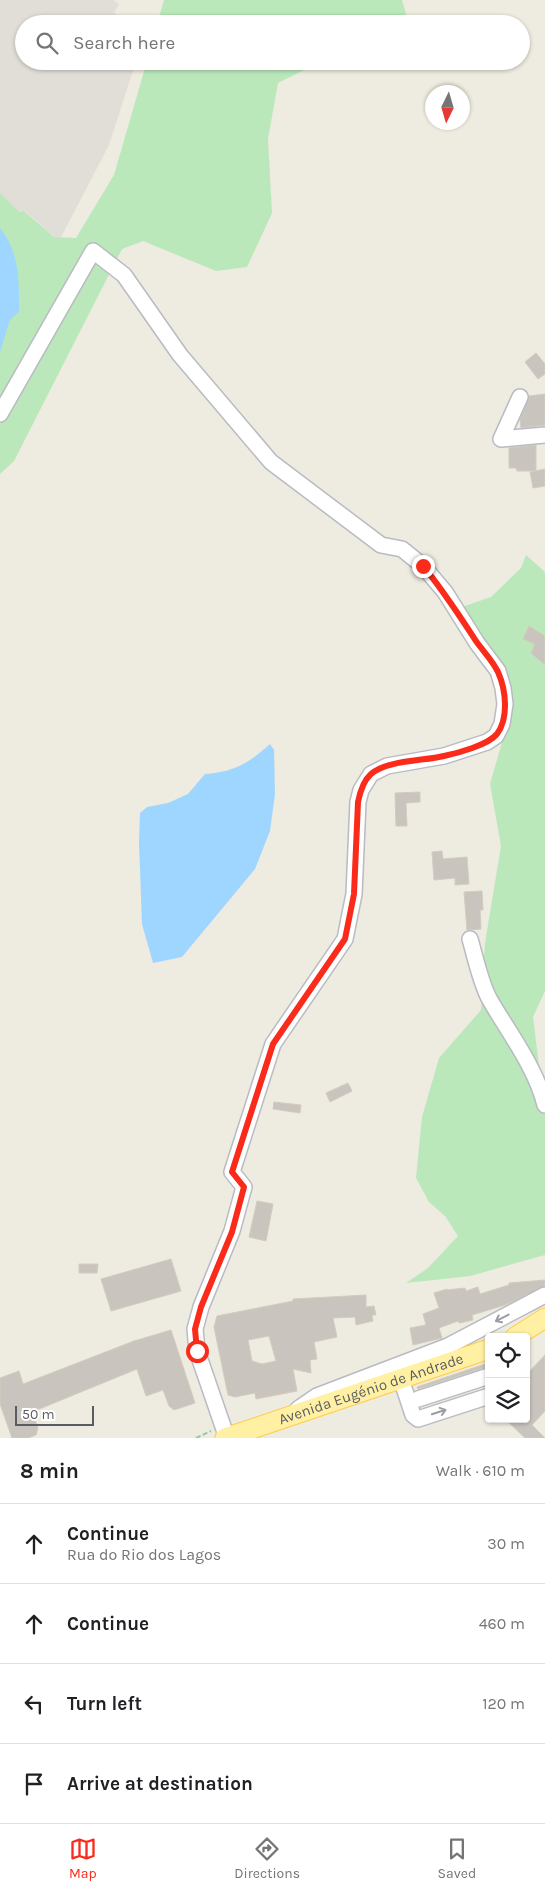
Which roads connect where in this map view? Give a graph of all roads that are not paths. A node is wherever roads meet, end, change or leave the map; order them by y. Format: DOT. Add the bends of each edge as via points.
graph roads {
  1 [pos="520,397"];
  2 [pos="0,414"];
  3 [pos="545,435"];
  4 [pos="470,939"];
  5 [pos="545,1105"];
  6 [pos="545,1295"];
  7 [pos="545,1318"];
  8 [pos="521,1333"];
  9 [pos="485,1350"];
  10 [pos="485,1377"];
  11 [pos="401,1379"];
  12 [pos="485,1397"];
  13 [pos="418,1399"];
  14 [pos="285,1418"];
  15 [pos="227,1438"];
  1 -- 3 [label="street" via="501,439"];
  2 -- 15 [label="street" via="93,251 124,275 180,355 271,462 381,545 402,550 423,566 445,592 498,671 504,688 502,724 496,736 444,756 387,766 370,774 361,790 354,894 345,939 273,1044 232,1172 244,1187 232,1232 195,1329 197,1351"];
  4 -- 5 [label="street" via="489,999 541,1088"];
  6 -- 14 [label="street, one-way" via="448,1346 318,1396"];
  7 -- 8 [label="main road"];
  9 -- 11 [label="main road, Avenida Eugénio de Andrade"];
  10 -- 13 [label="street"];
  11 -- 12 [label="street, one-way" via="413,1415 418,1418"];
  11 -- 14 [label="main road, Avenida Eugénio de Andrade"];
  14 -- 15 [label="main road, Avenida Eugénio de Andrade"];
}
